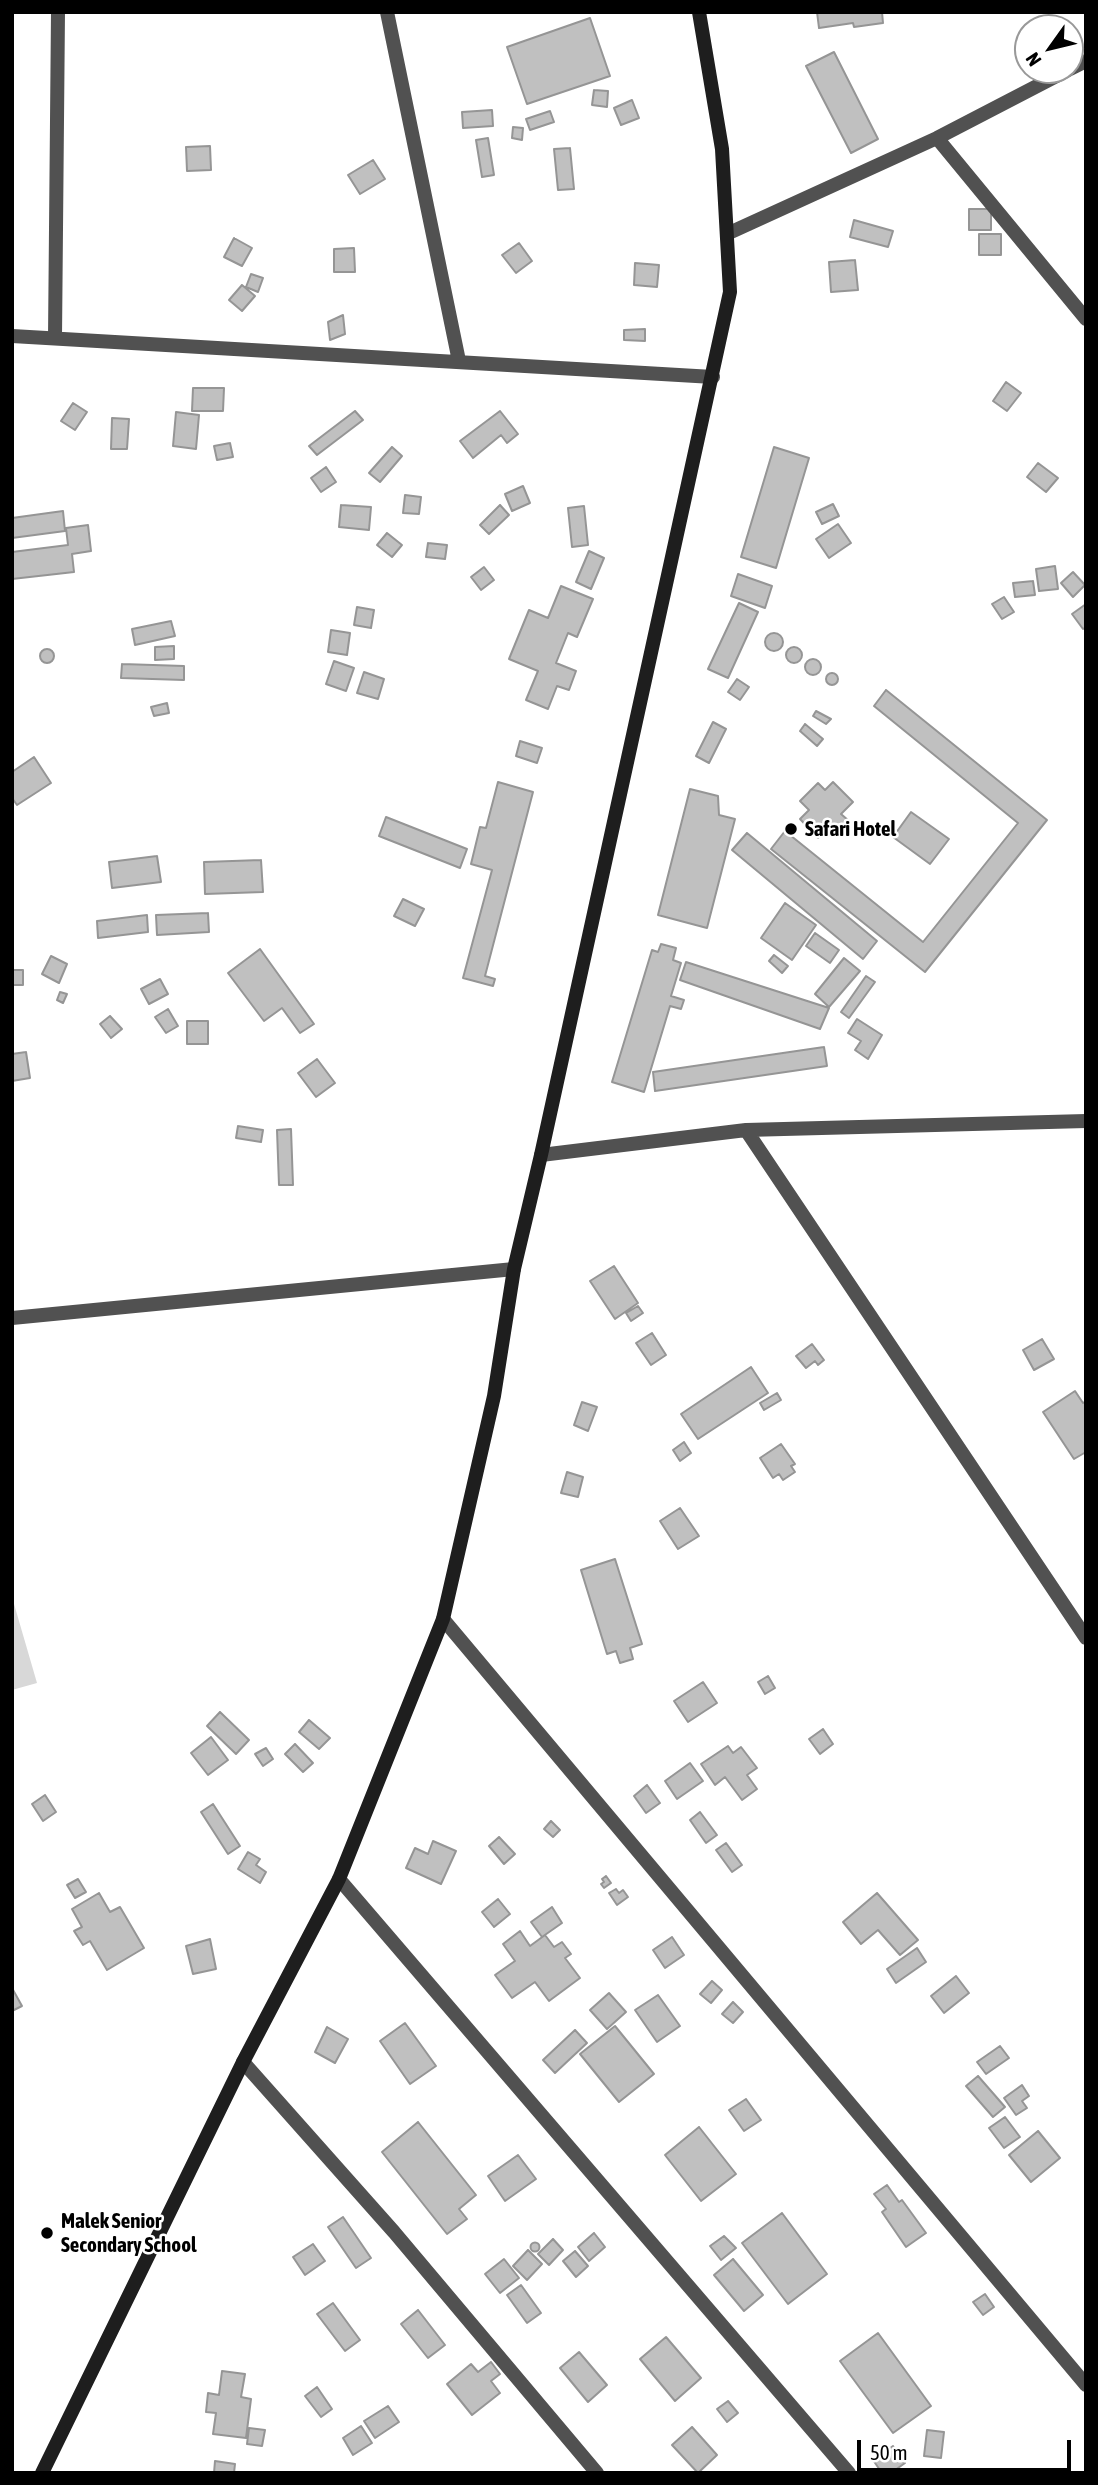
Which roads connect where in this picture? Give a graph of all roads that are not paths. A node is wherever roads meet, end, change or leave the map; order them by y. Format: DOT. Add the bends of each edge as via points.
graph roads {
  1 [pos="58,12"];
  2 [pos="387,12"];
  3 [pos="699,12"];
  4 [pos="1040,84"];
  5 [pos="937,138"];
  6 [pos="729,233"];
  7 [pos="1086,318"];
  8 [pos="12,336"];
  9 [pos="55,337"];
  10 [pos="459,361"];
  11 [pos="713,377"];
  12 [pos="1086,1121"];
  13 [pos="746,1130"];
  14 [pos="541,1155"];
  15 [pos="514,1269"];
  16 [pos="12,1318"];
  17 [pos="443,1619"];
  18 [pos="1086,1639"];
  19 [pos="339,1879"];
  20 [pos="243,2063"];
  21 [pos="1086,2385"];
  22 [pos="42,2473"];
  23 [pos="597,2473"];
  24 [pos="849,2473"];
  1 -- 9 [label="street"];
  2 -- 10 [label="street"];
  3 -- 6 [label="street" via="723,149"];
  4 -- 5 [label="street"];
  5 -- 6 [label="street"];
  5 -- 7 [label="street"];
  6 -- 11 [label="street" via="730,292"];
  8 -- 9 [label="street"];
  9 -- 10 [label="street"];
  10 -- 11 [label="street"];
  11 -- 14 [label="street"];
  12 -- 13 [label="street"];
  13 -- 14 [label="street"];
  13 -- 18 [label="street"];
  14 -- 15 [label="street"];
  15 -- 16 [label="street"];
  15 -- 17 [label="street" via="494,1396"];
  17 -- 19 [label="street"];
  17 -- 21 [label="street"];
  19 -- 20 [label="street"];
  19 -- 24 [label="street"];
  20 -- 22 [label="street"];
  20 -- 23 [label="street"];
}
